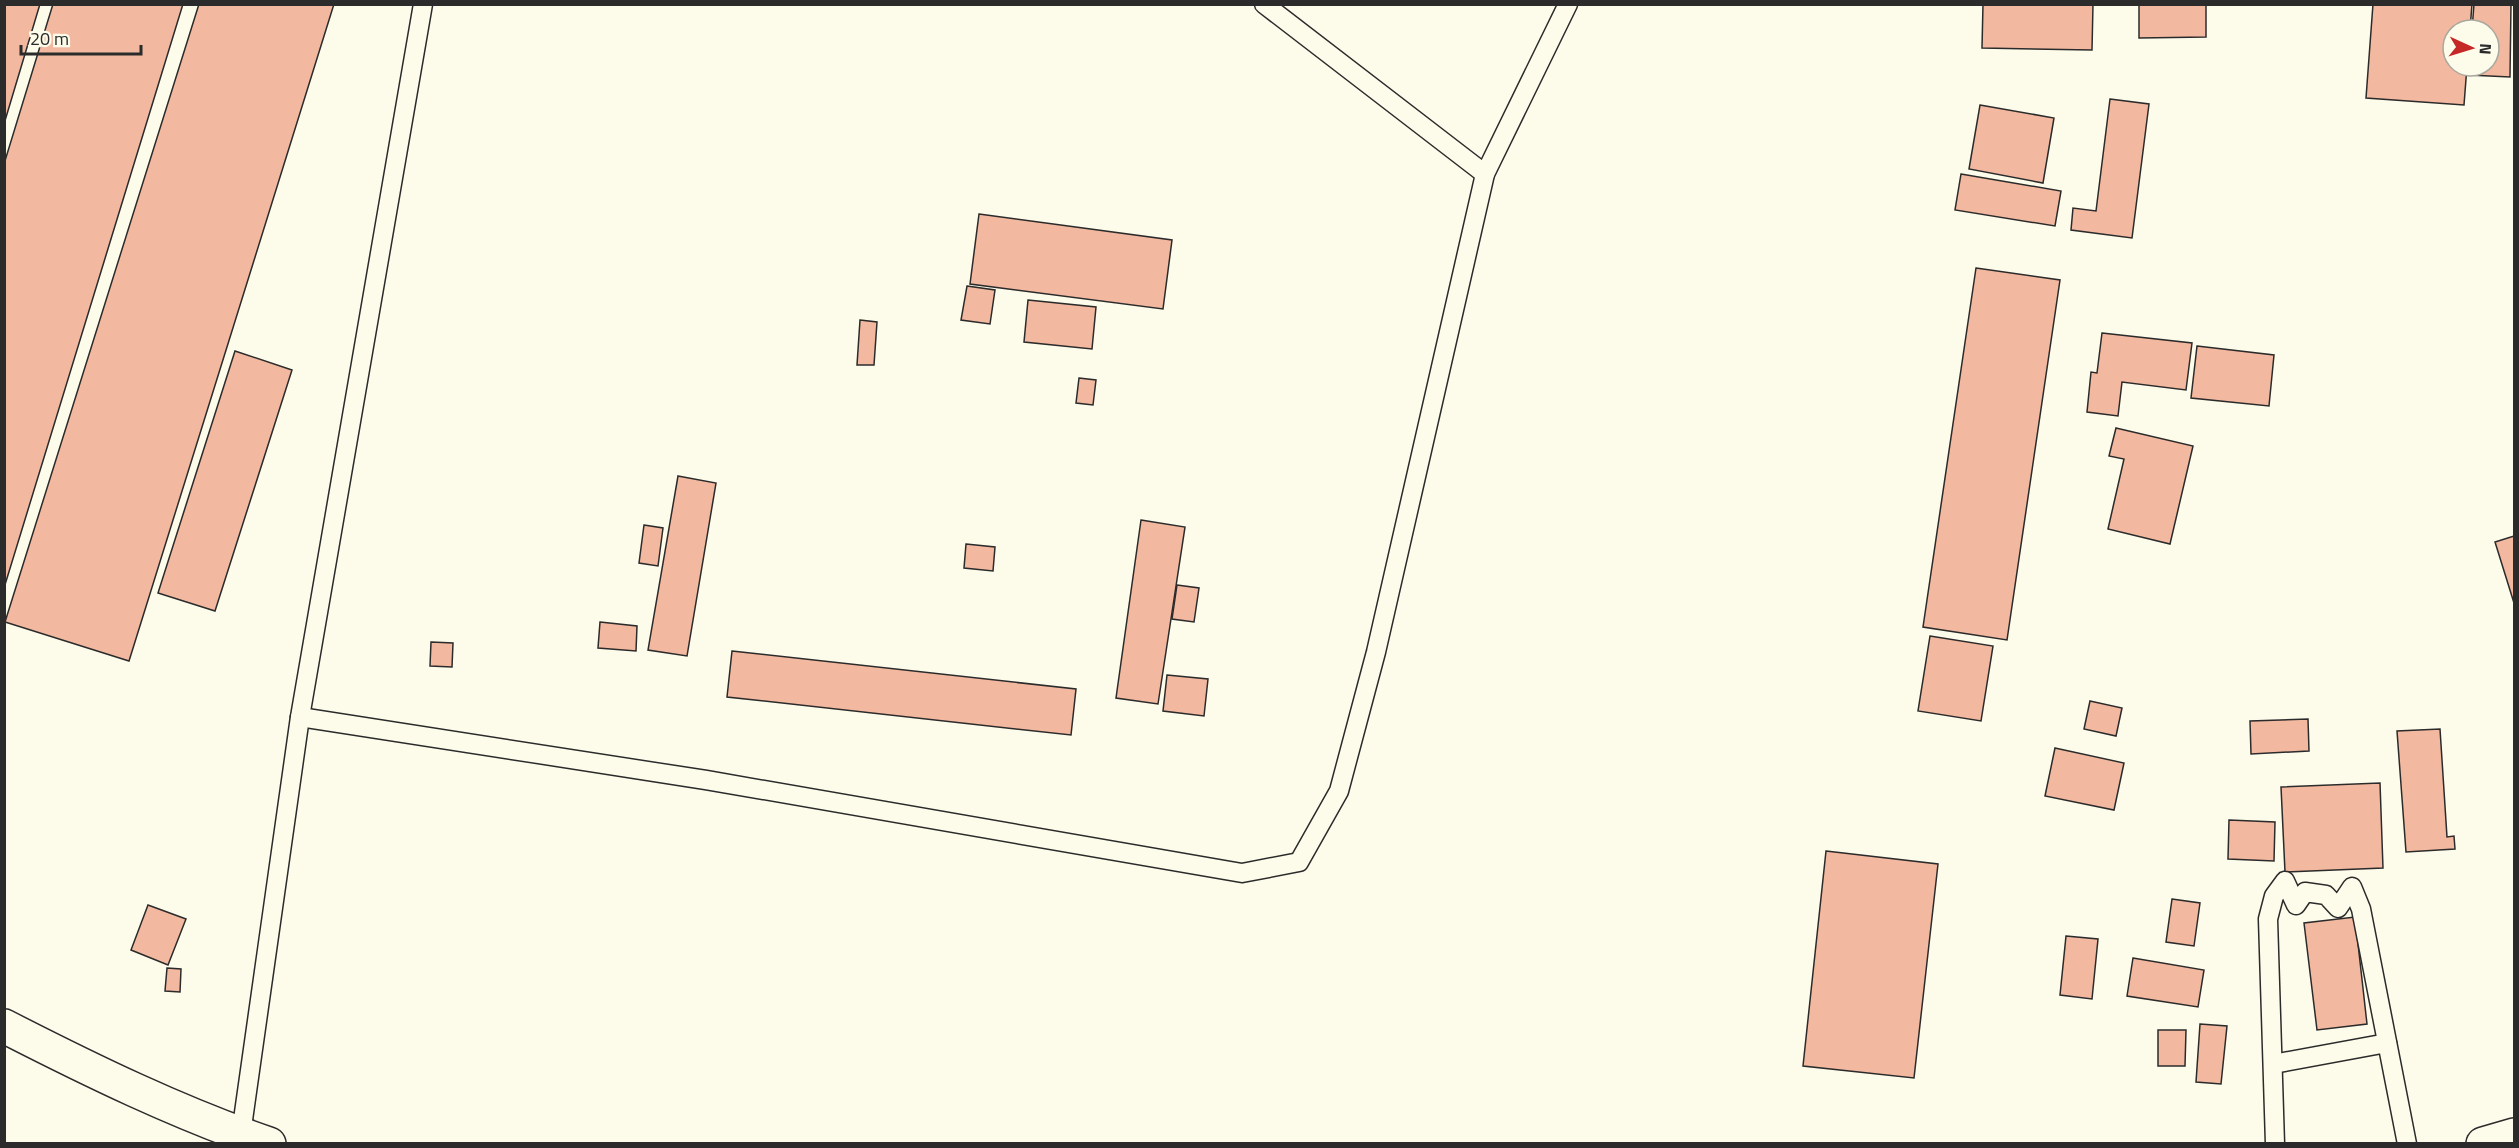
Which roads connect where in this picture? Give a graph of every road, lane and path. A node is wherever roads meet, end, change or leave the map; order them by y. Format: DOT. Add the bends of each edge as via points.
graph roads {
  1 [pos="423,4"];
  2 [pos="1264,4"];
  3 [pos="1568,4"];
  4 [pos="1485,174"];
  5 [pos="300,717"];
  6 [pos="4,1026"];
  7 [pos="2387,1043"];
  8 [pos="2273,1064"];
  9 [pos="2514,1135"];
  10 [pos="255,1139"];
  11 [pos="2275,1143"];
  12 [pos="2407,1143"];
  13 [pos="2483,1143"];
  1 -- 5 [label="lane"];
  2 -- 4 [label="lane"];
  3 -- 4 [label="lane"];
  4 -- 5 [label="lane" via="1376,652 1339,791 1299,862 1242,873 706,780"];
  5 -- 10 [label="lane"];
  6 -- 10 [label="highway" via="84,1067"];
  7 -- 8 [label="lane"];
  7 -- 8 [label="lane" via="2361,909 2352,887 2338,908 2326,895 2305,892 2296,905 2285,881 2274,896 2268,919"];
  7 -- 12 [label="lane"];
  8 -- 11 [label="lane"];
  9 -- 13 [label="highway"];
}
